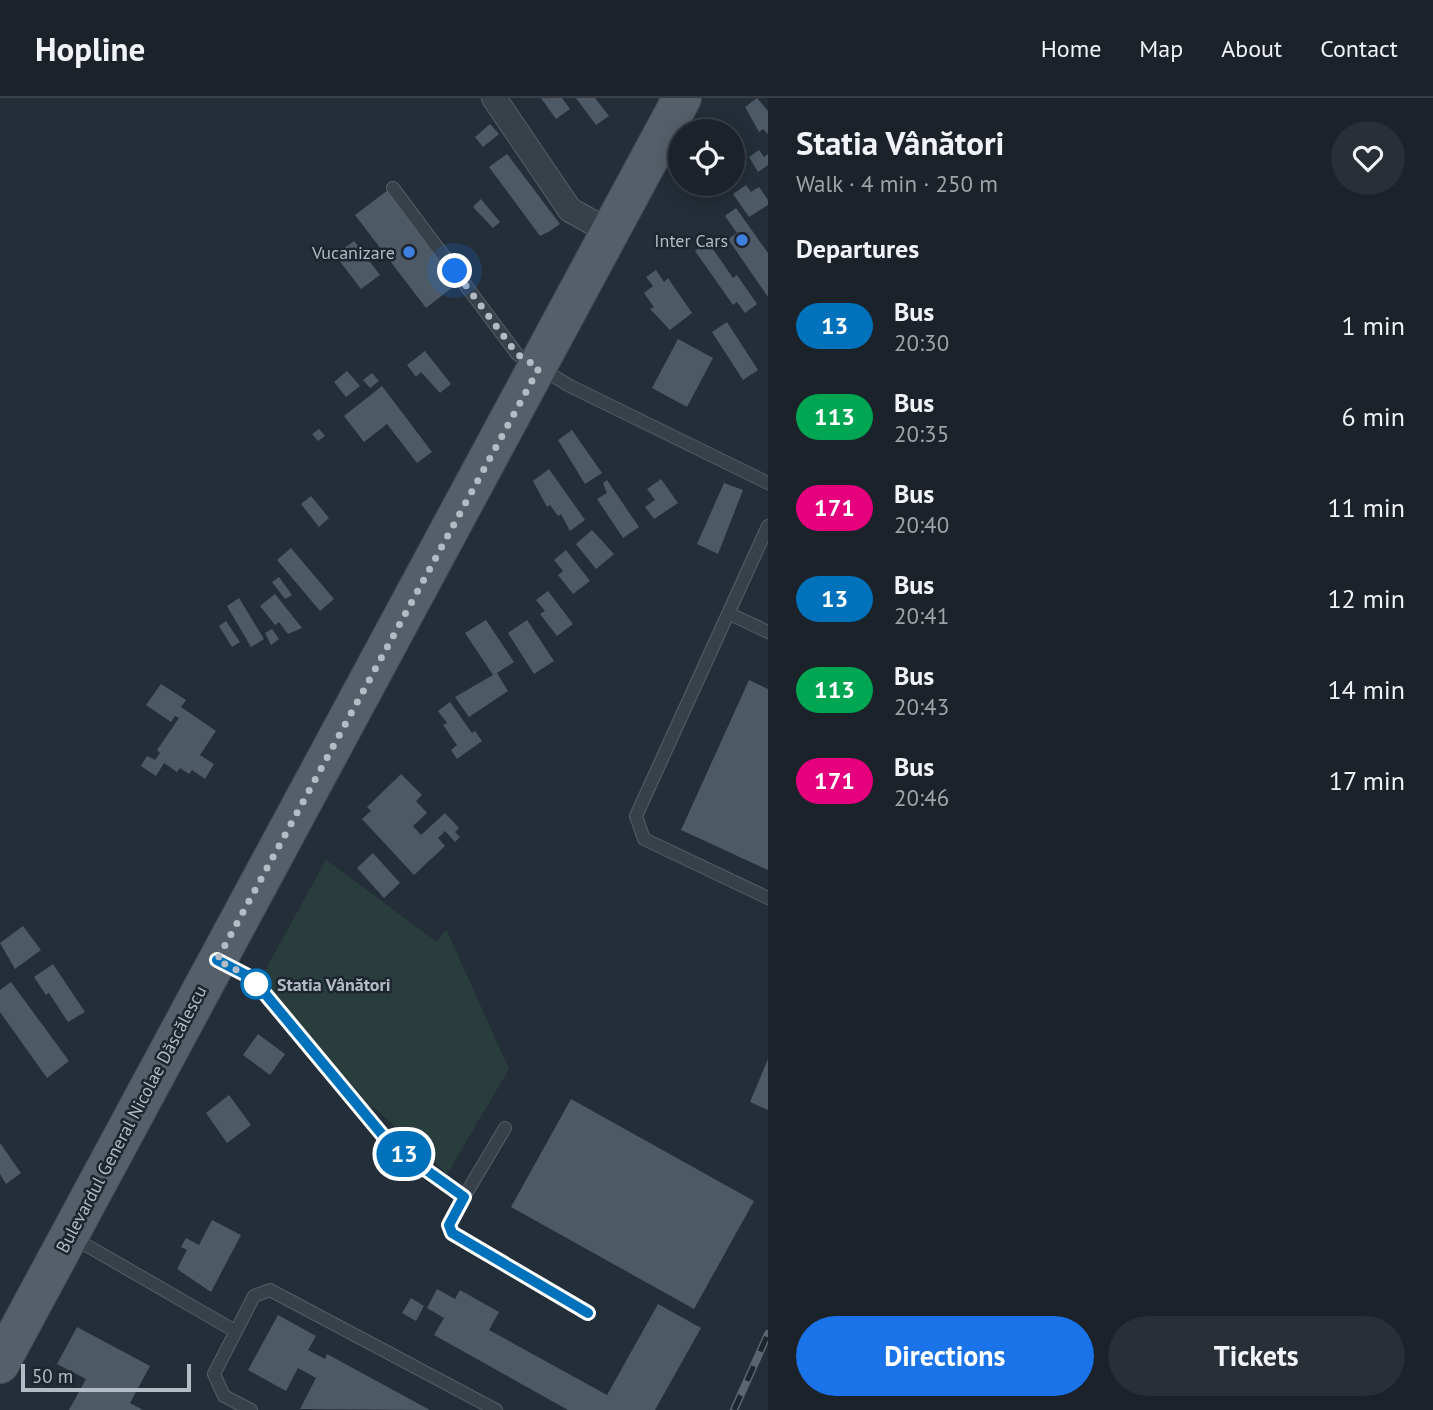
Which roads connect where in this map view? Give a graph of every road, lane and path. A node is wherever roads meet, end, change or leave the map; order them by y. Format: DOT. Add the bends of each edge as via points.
graph roads {
  1 [pos="494,98"];
  2 [pos="682,98"];
  3 [pos="393,188"];
  4 [pos="610,232"];
  5 [pos="539,368"];
  6 [pos="768,483"];
  7 [pos="768,526"];
  8 [pos="730,614"];
  9 [pos="768,632"];
  10 [pos="768,898"];
  11 [pos="217,960"];
  12 [pos="505,1128"];
  13 [pos="464,1197"];
  14 [pos="69,1235"];
  15 [pos="588,1313"];
  16 [pos="235,1331"];
  17 [pos="0,1364"];
  18 [pos="251,1410"];
  19 [pos="496,1410"];
  1 -- 4 [label="street" via="570,210"];
  2 -- 4 [label="main road, Bulevardul General Nicolae Dăscălescu"];
  3 -- 5 [label="lane" via="517,354"];
  4 -- 5 [label="main road, Bulevardul General Nicolae Dăscălescu"];
  5 -- 6 [label="lane"];
  5 -- 11 [label="main road, Bulevardul General Nicolae Dăscălescu"];
  7 -- 8 [label="lane"];
  8 -- 9 [label="lane"];
  8 -- 10 [label="lane" via="635,816 645,839"];
  11 -- 13 [label="lane" via="252,978 390,1144"];
  11 -- 14 [label="main road, Bulevardul General Nicolae Dăscălescu"];
  12 -- 13 [label="lane"];
  13 -- 15 [label="lane" via="449,1225 452,1233"];
  14 -- 16 [label="lane"];
  14 -- 17 [label="main road, Bulevardul General Nicolae Dăscălescu"];
  16 -- 18 [label="lane" via="214,1374 224,1396"];
  16 -- 19 [label="lane" via="254,1296 270,1290"];
}
